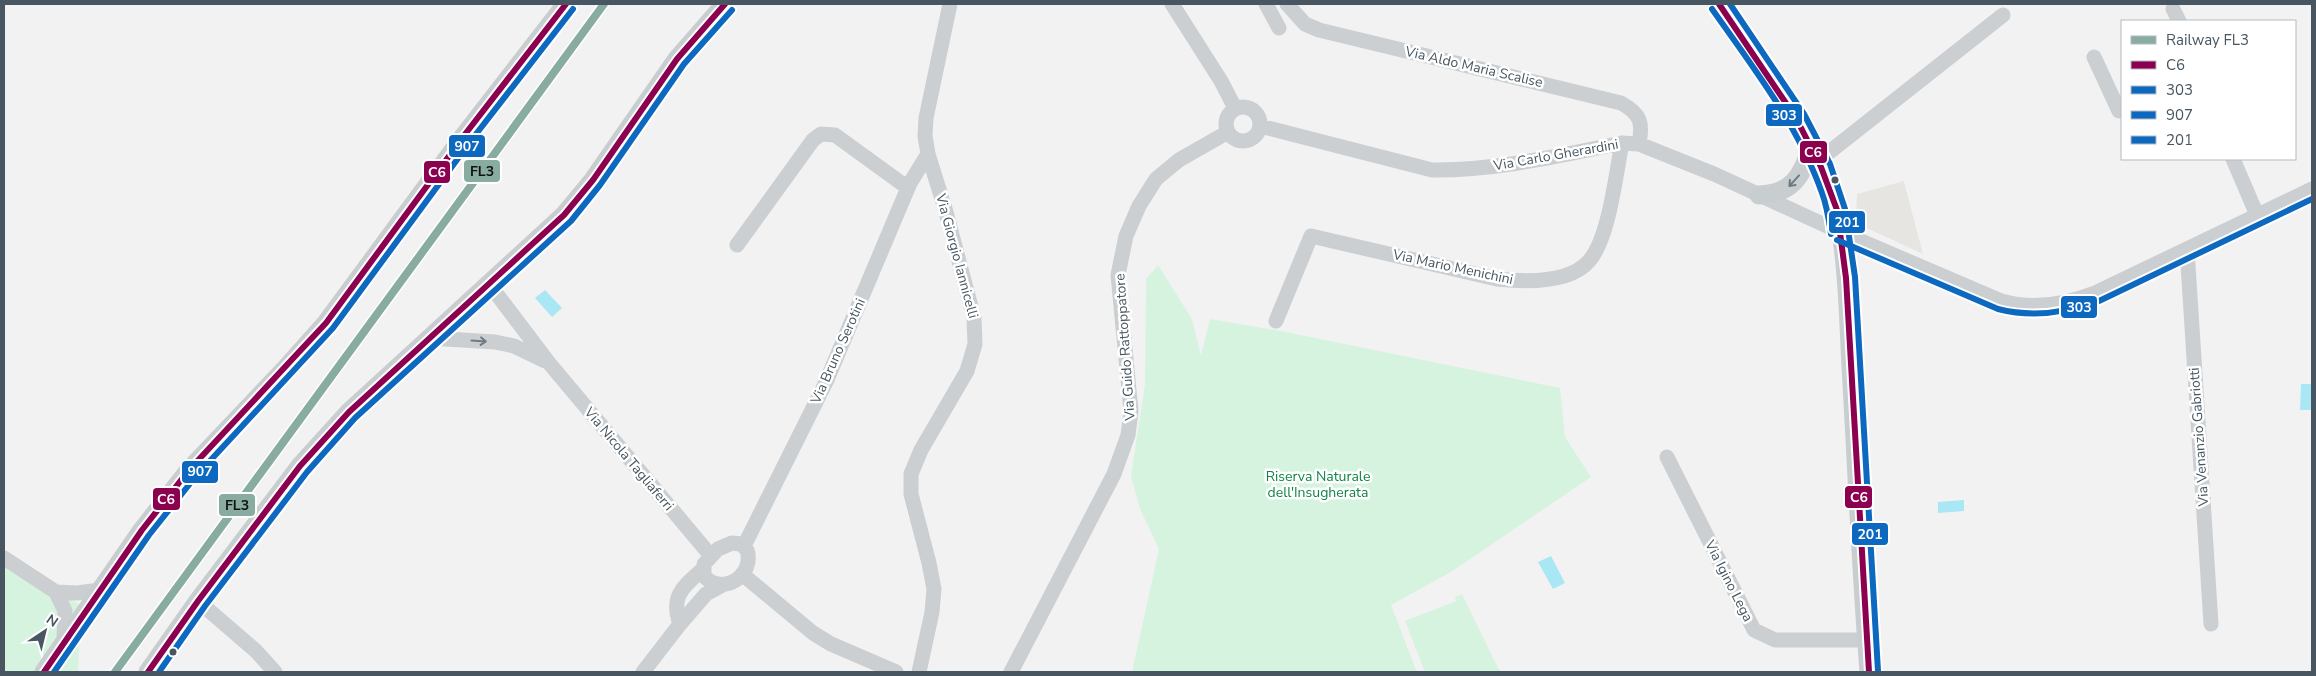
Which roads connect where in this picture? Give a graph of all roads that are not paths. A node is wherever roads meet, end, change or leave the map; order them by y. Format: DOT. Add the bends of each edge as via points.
graph roads {
  1 [pos="566,4"];
  2 [pos="725,4"];
  3 [pos="950,4"];
  4 [pos="1172,4"];
  5 [pos="1266,4"];
  6 [pos="1287,4"];
  7 [pos="1719,4"];
  8 [pos="2002,15"];
  9 [pos="1279,28"];
  10 [pos="2094,57"];
  11 [pos="1235,108"];
  12 [pos="2121,112"];
  13 [pos="1260,126"];
  14 [pos="1228,132"];
  15 [pos="1622,142"];
  16 [pos="1639,144"];
  17 [pos="928,154"];
  18 [pos="1815,154"];
  19 [pos="2233,160"];
  20 [pos="908,188"];
  21 [pos="2312,189"];
  22 [pos="1759,195"];
  23 [pos="2257,215"];
  24 [pos="1840,232"];
  25 [pos="737,245"];
  26 [pos="2187,249"];
  27 [pos="489,284"];
  28 [pos="1276,321"];
  29 [pos="430,338"];
  30 [pos="549,363"];
  31 [pos="1666,457"];
  32 [pos="744,546"];
  33 [pos="4,558"];
  34 [pos="707,562"];
  35 [pos="742,574"];
  36 [pos="721,586"];
  37 [pos="100,590"];
  38 [pos="56,592"];
  39 [pos="198,601"];
  40 [pos="680,624"];
  41 [pos="2211,624"];
  42 [pos="1866,640"];
  43 [pos="64,642"];
  44 [pos="1016,671"];
  45 [pos="44,672"];
  46 [pos="148,672"];
  47 [pos="275,672"];
  48 [pos="642,672"];
  49 [pos="896,672"];
  50 [pos="919,672"];
  51 [pos="1869,672"];
  1 -- 37 [label="main road" via="460,140 326,323 189,470"];
  2 -- 27 [label="main road" via="677,59 578,199"];
  3 -- 17 [label="street, Via Giorgio Iannicelli" via="926,118"];
  4 -- 11 [label="street"];
  5 -- 9 [label="street"];
  6 -- 16 [label="street, Via Aldo Maria Scalise" via="1305,24 1319,30 1621,104 1640,122"];
  7 -- 18 [label="main road" via="1776,87"];
  8 -- 18 [label="street"];
  10 -- 12 [label="street"];
  11 -- 13 [label="street" via="1253,110"];
  11 -- 14 [label="street" via="1226,119"];
  13 -- 14 [label="street" via="1255,135 1246,140 1236,139"];
  13 -- 15 [label="street, Via Carlo Gherardini" via="1432,170 1498,165"];
  14 -- 44 [label="street, Via Guido Rattoppatore" via="1178,160 1156,179 1126,236 1118,275 1131,411 1128,435 1117,466"];
  15 -- 16 [label="street, Via Carlo Gherardini"];
  15 -- 28 [label="street, Via Mario Menichini" via="1597,251 1589,262 1573,273 1516,281 1311,236"];
  16 -- 22 [label="street, Via Carlo Gherardini"];
  17 -- 20 [label="street, Via Bruno Serotini"];
  17 -- 50 [label="street, Via Giorgio Iannicelli" via="972,310 975,338 967,370 921,450 911,474 911,494 934,589"];
  18 -- 22 [label="main road, one-way" via="1789,187"];
  18 -- 24 [label="main road" via="1832,193"];
  19 -- 23 [label="street"];
  20 -- 25 [label="street" via="835,135 821,134 813,140"];
  20 -- 32 [label="street, Via Bruno Serotini" via="826,382"];
  21 -- 23 [label="street, Via Carlo Gherardini"];
  22 -- 24 [label="street, Via Carlo Gherardini"];
  23 -- 26 [label="street, Via Carlo Gherardini"];
  24 -- 26 [label="street, Via Carlo Gherardini" via="2001,301 2022,306 2084,298"];
  24 -- 42 [label="main road"];
  26 -- 41 [label="street, Via Venanzio Gabriotti"];
  27 -- 29 [label="main road"];
  27 -- 30 [label="street, Via Nicola Tagliaferri"];
  29 -- 30 [label="street, Via Nicola Tagliaferri, one-way" via="495,342 514,346"];
  29 -- 39 [label="main road" via="349,412 300,466"];
  30 -- 34 [label="street, Via Nicola Tagliaferri"];
  31 -- 42 [label="street, Via Igino Lega" via="1754,630 1775,640"];
  32 -- 34 [label="street" via="729,543"];
  32 -- 35 [label="street" via="748,556"];
  33 -- 38 [label="street"];
  34 -- 36 [label="street" via="704,576"];
  34 -- 40 [label="street" via="677,599 675,608"];
  35 -- 36 [label="street" via="732,583"];
  35 -- 49 [label="street" via="822,638"];
  36 -- 40 [label="street" via="706,594"];
  37 -- 38 [label="street"];
  37 -- 43 [label="main road"];
  38 -- 43 [label="street" via="65,611"];
  39 -- 46 [label="main road"];
  39 -- 47 [label="street" via="256,651"];
  40 -- 48 [label="street"];
  42 -- 51 [label="main road"];
  43 -- 45 [label="main road"];
}
